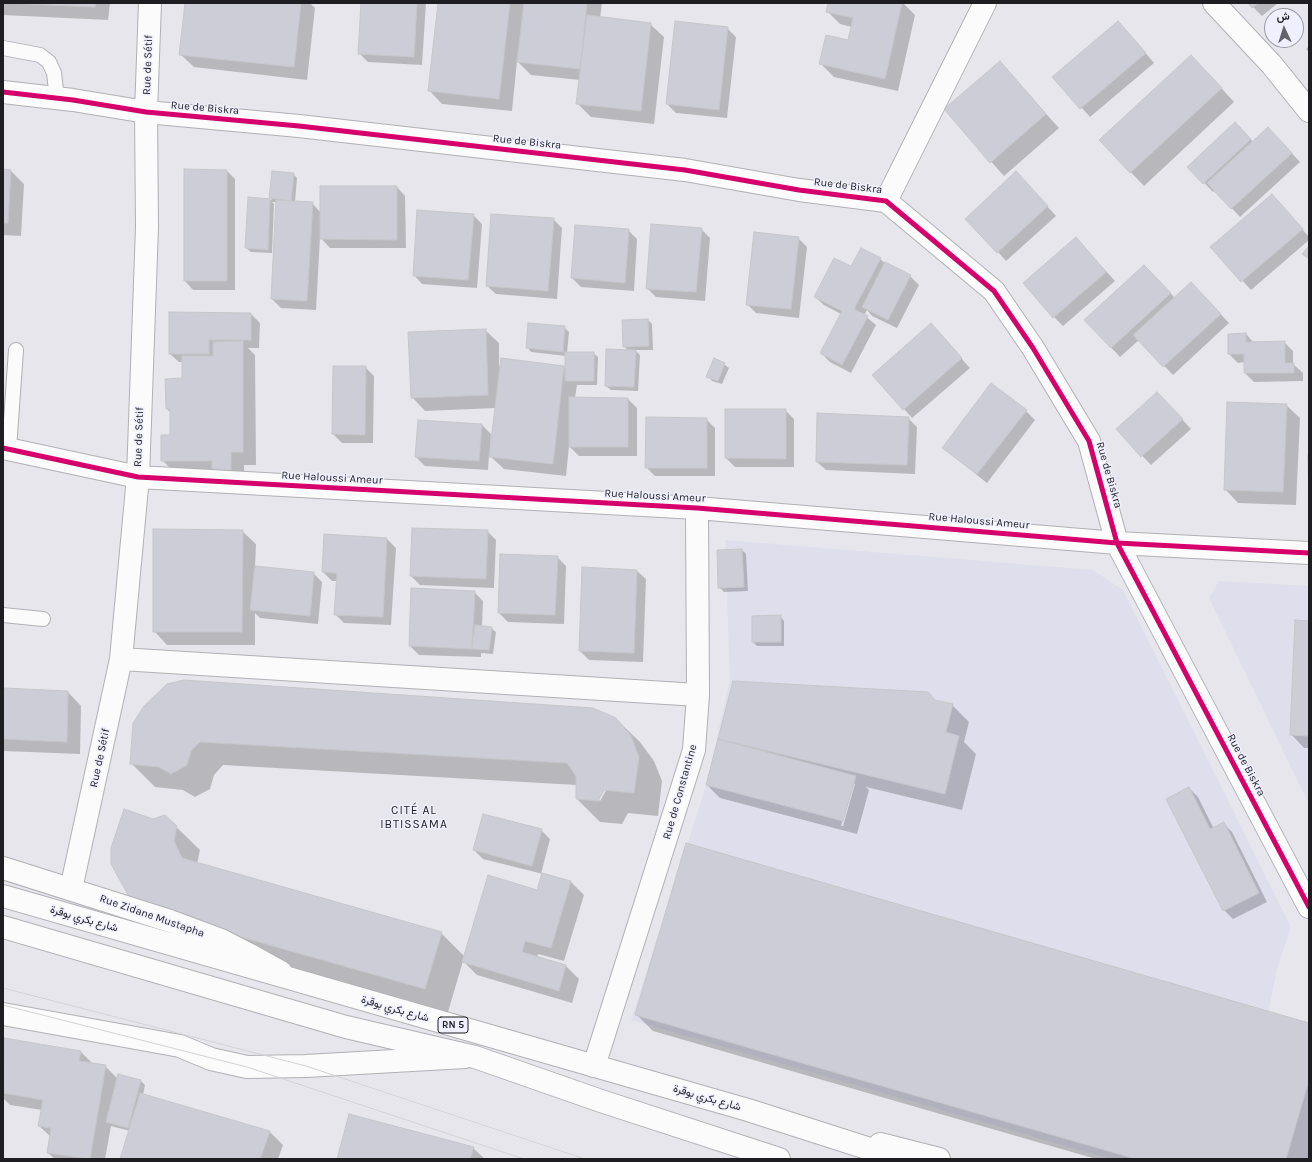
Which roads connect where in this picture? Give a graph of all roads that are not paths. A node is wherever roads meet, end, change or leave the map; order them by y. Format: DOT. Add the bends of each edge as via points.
graph roads {
  1 [pos="150,3"];
  2 [pos="985,3"];
  3 [pos="1214,3"];
  4 [pos="3,48"];
  5 [pos="3,92"];
  6 [pos="57,98"];
  7 [pos="1309,111"];
  8 [pos="146,112"];
  9 [pos="886,201"];
  10 [pos="16,350"];
  11 [pos="6,448"];
  12 [pos="138,477"];
  13 [pos="697,508"];
  14 [pos="1117,543"];
  15 [pos="1309,553"];
  16 [pos="3,615"];
  17 [pos="43,620"];
  18 [pos="120,659"];
  19 [pos="698,695"];
  20 [pos="3,868"];
  21 [pos="71,889"];
  22 [pos="3,896"];
  23 [pos="1309,907"];
  24 [pos="3,927"];
  25 [pos="294,980"];
  26 [pos="3,1014"];
  27 [pos="475,1057"];
  28 [pos="594,1066"];
  29 [pos="748,1110"];
  30 [pos="779,1159"];
  31 [pos="901,1159"];
  32 [pos="938,1159"];
  1 -- 8 [label="main road, Rue de Sétif"];
  2 -- 9 [label="main road"];
  3 -- 7 [label="main road" via="1272,65"];
  4 -- 6 [label="lane" via="40,55 49,62 54,73"];
  5 -- 6 [label="main road, Rue de Biskra"];
  6 -- 8 [label="main road, Rue de Biskra"];
  8 -- 9 [label="main road, Rue de Biskra" via="299,126 685,170 799,190"];
  8 -- 12 [label="main road, Rue de Sétif" via="147,227"];
  9 -- 14 [label="main road, Rue de Biskra" via="994,291 1003,303 1089,441"];
  10 -- 11 [label="lane"];
  11 -- 12 [label="main road, Rue Haloussi Ameur"];
  12 -- 13 [label="main road, Rue Haloussi Ameur"];
  12 -- 18 [label="main road, Rue de Sétif"];
  13 -- 14 [label="main road, Rue Haloussi Ameur"];
  13 -- 19 [label="main road, Rue de Constantine"];
  14 -- 15 [label="main road, Rue Haloussi Ameur"];
  14 -- 23 [label="main road, Rue de Biskra"];
  16 -- 17 [label="lane"];
  18 -- 19 [label="main road"];
  18 -- 21 [label="main road, Rue de Sétif"];
  19 -- 28 [label="main road, Rue de Constantine" via="694,750"];
  20 -- 21 [label="main road, Rue Zidane Mustapha"];
  21 -- 25 [label="main road, Rue Zidane Mustapha" via="221,940"];
  22 -- 25 [label="main road, شارع بكري بوقرة / RN 5"];
  24 -- 27 [label="main road, RN 5" via="346,1027"];
  25 -- 28 [label="main road, شارع بكري بوقرة / RN 5"];
  26 -- 27 [label="main road" via="180,1046 211,1059 247,1066 306,1066"];
  27 -- 30 [label="main road, RN 5"];
  28 -- 29 [label="main road, شارع بكري بوقرة / RN 5"];
  29 -- 31 [label="main road, شارع بكري بوقرة / RN 5"];
  29 -- 32 [label="main road"];
}
